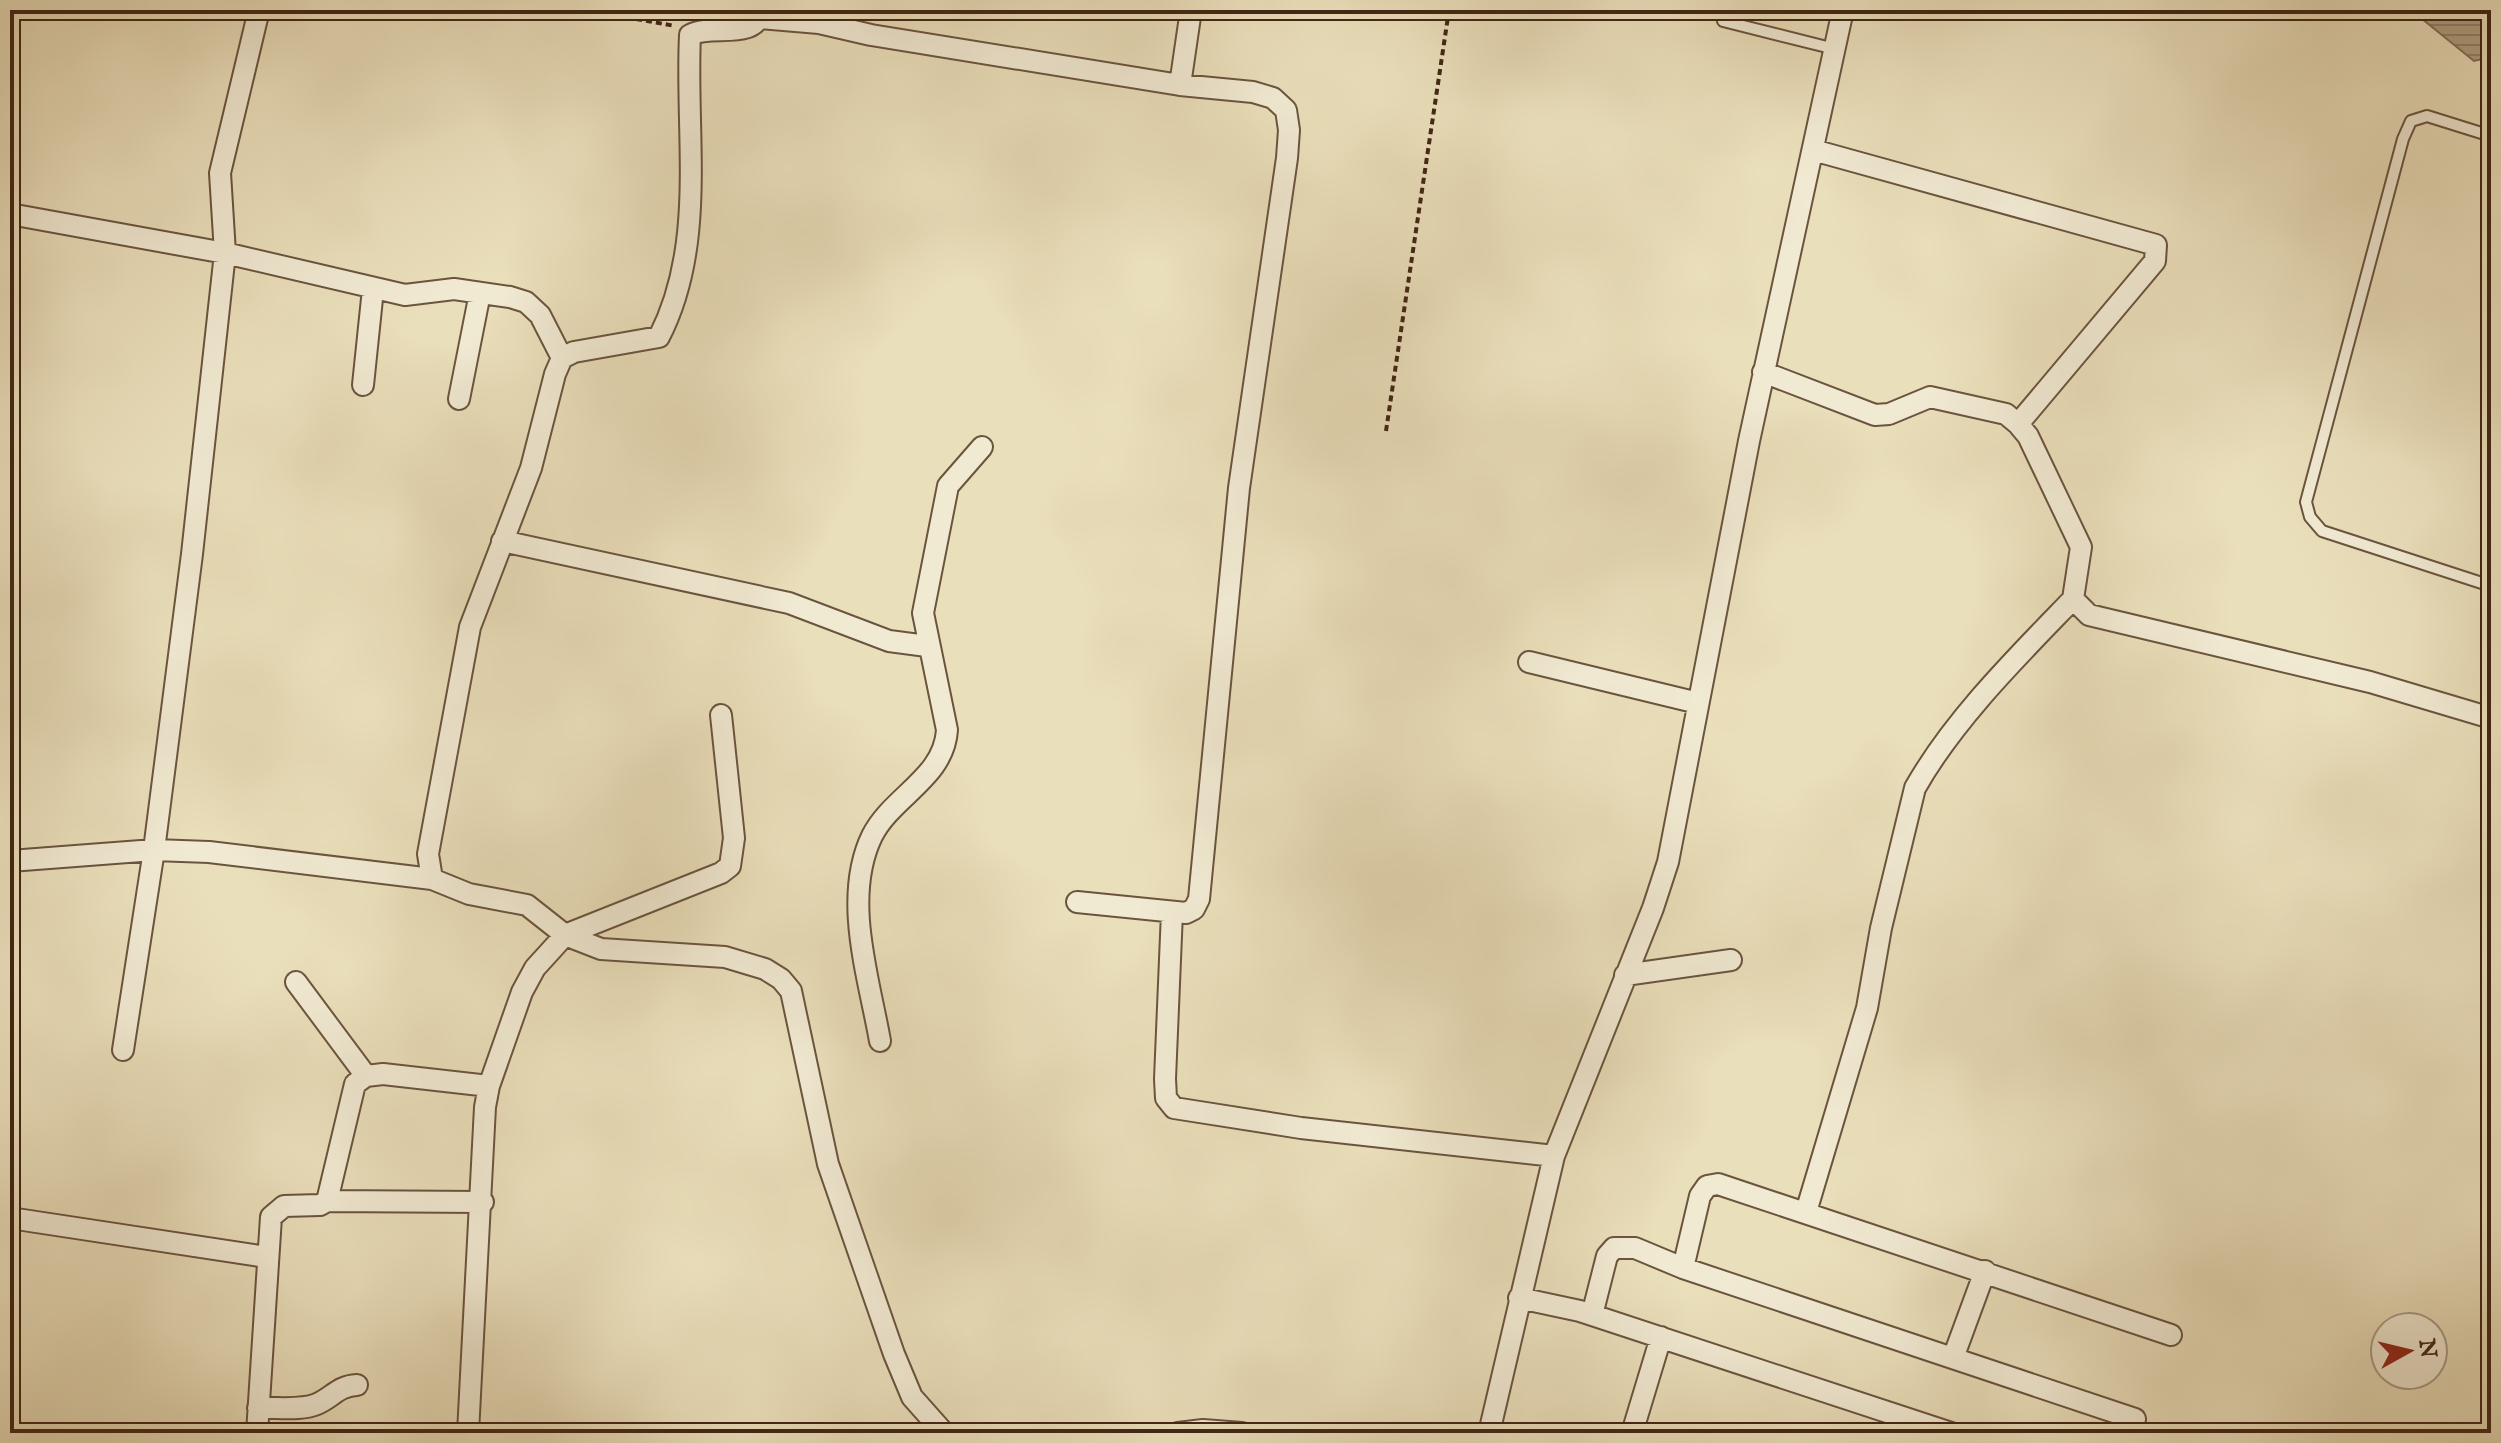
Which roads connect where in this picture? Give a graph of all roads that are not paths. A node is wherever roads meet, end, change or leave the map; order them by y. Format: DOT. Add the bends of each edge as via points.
graph roads {
  1 [pos="259,10"];
  2 [pos="1191,10"];
  3 [pos="1843,10"];
  4 [pos="761,14"];
  5 [pos="1723,21"];
  6 [pos="1835,49"];
  7 [pos="1180,85"];
  8 [pos="2491,136"];
  9 [pos="1813,150"];
  10 [pos="10,214"];
  11 [pos="225,253"];
  12 [pos="373,289"];
  13 [pos="480,293"];
  14 [pos="562,358"];
  15 [pos="1763,372"];
  16 [pos="363,385"];
  17 [pos="459,399"];
  18 [pos="2018,424"];
  19 [pos="982,447"];
  20 [pos="502,541"];
  21 [pos="2491,586"];
  22 [pos="2073,599"];
  23 [pos="927,646"];
  24 [pos="1529,662"];
  25 [pos="1698,703"];
  26 [pos="721,715"];
  27 [pos="2491,718"];
  28 [pos="154,850"];
  29 [pos="10,861"];
  30 [pos="432,879"];
  31 [pos="1077,902"];
  32 [pos="1172,912"];
  33 [pos="565,935"];
  34 [pos="1731,960"];
  35 [pos="1625,975"];
  36 [pos="296,982"];
  37 [pos="880,1041"];
  38 [pos="123,1050"];
  39 [pos="366,1076"];
  40 [pos="489,1086"];
  41 [pos="1554,1156"];
  42 [pos="327,1201"];
  43 [pos="483,1202"];
  44 [pos="1806,1212"];
  45 [pos="10,1218"];
  46 [pos="266,1257"];
  47 [pos="1683,1268"];
  48 [pos="1985,1271"];
  49 [pos="1519,1298"];
  50 [pos="1592,1315"];
  51 [pos="2171,1335"];
  52 [pos="1661,1337"];
  53 [pos="1953,1358"];
  54 [pos="357,1385"];
  55 [pos="258,1408"];
  56 [pos="2135,1419"];
  57 [pos="257,1433"];
  58 [pos="468,1433"];
  59 [pos="944,1433"];
  60 [pos="1178,1433"];
  61 [pos="1242,1433"];
  62 [pos="1489,1433"];
  63 [pos="1632,1433"];
  64 [pos="1951,1433"];
  1 -- 11 [label="street" via="220,173"];
  2 -- 7 [label="street"];
  3 -- 6 [label="street"];
  4 -- 7 [label="street"];
  4 -- 14 [label="street" via="746,29 698,30 690,35 692,207 670,315 659,337"];
  5 -- 6 [label="lane"];
  6 -- 9 [label="street"];
  7 -- 32 [label="street" via="1273,98 1286,110 1289,130 1239,488 1202,884 1194,909"];
  8 -- 21 [label="lane" via="2427,116 2411,121 2306,502 2322,531"];
  9 -- 15 [label="street"];
  9 -- 18 [label="street" via="2156,245 2155,261"];
  10 -- 11 [label="street"];
  11 -- 12 [label="street"];
  11 -- 28 [label="street"];
  12 -- 13 [label="street" via="405,295 454,289"];
  12 -- 16 [label="street"];
  13 -- 14 [label="street" via="510,297 533,308"];
  13 -- 17 [label="street"];
  14 -- 20 [label="street" via="535,456"];
  15 -- 18 [label="street" via="1875,415 1930,397 2006,414"];
  15 -- 25 [label="street"];
  18 -- 22 [label="street" via="2081,547"];
  19 -- 23 [label="street" via="957,472 943,502 923,613"];
  20 -- 23 [label="street" via="789,603 889,641"];
  20 -- 30 [label="street" via="462,663 428,854"];
  22 -- 27 [label="street" via="2089,615 2370,682"];
  22 -- 44 [label="street" via="2006,669 1915,788 1867,1008"];
  23 -- 37 [label="street" via="947,730 946,748 881,821 871,838 859,895"];
  24 -- 25 [label="street"];
  25 -- 35 [label="street" via="1668,862"];
  26 -- 33 [label="street" via="734,838 730,866"];
  28 -- 29 [label="street"];
  28 -- 30 [label="street"];
  28 -- 38 [label="street"];
  30 -- 33 [label="street" via="469,894 527,905"];
  31 -- 32 [label="street"];
  32 -- 41 [label="street" via="1165,1079 1166,1098 1174,1108"];
  33 -- 40 [label="street" via="528,981"];
  33 -- 59 [label="street" via="601,949 725,957 765,969 791,991 828,1164 912,1397"];
  34 -- 35 [label="street"];
  35 -- 41 [label="street"];
  36 -- 39 [label="street"];
  39 -- 40 [label="street"];
  39 -- 42 [label="street" via="349,1097"];
  40 -- 43 [label="street"];
  41 -- 49 [label="street"];
  42 -- 43 [label="street"];
  42 -- 46 [label="street" via="276,1209"];
  43 -- 58 [label="street"];
  44 -- 47 [label="street" via="1737,1189 1707,1186"];
  44 -- 48 [label="street"];
  45 -- 46 [label="street"];
  46 -- 55 [label="street"];
  47 -- 50 [label="street" via="1635,1248 1614,1248 1607,1256"];
  47 -- 53 [label="street"];
  48 -- 51 [label="street"];
  48 -- 53 [label="street"];
  49 -- 50 [label="street"];
  49 -- 62 [label="street"];
  50 -- 52 [label="street"];
  52 -- 63 [label="street"];
  52 -- 64 [label="street"];
  53 -- 56 [label="street"];
  54 -- 55 [label="street" via="336,1388 320,1403 306,1407"];
  55 -- 57 [label="street"];
  60 -- 61 [label="street"];
}
